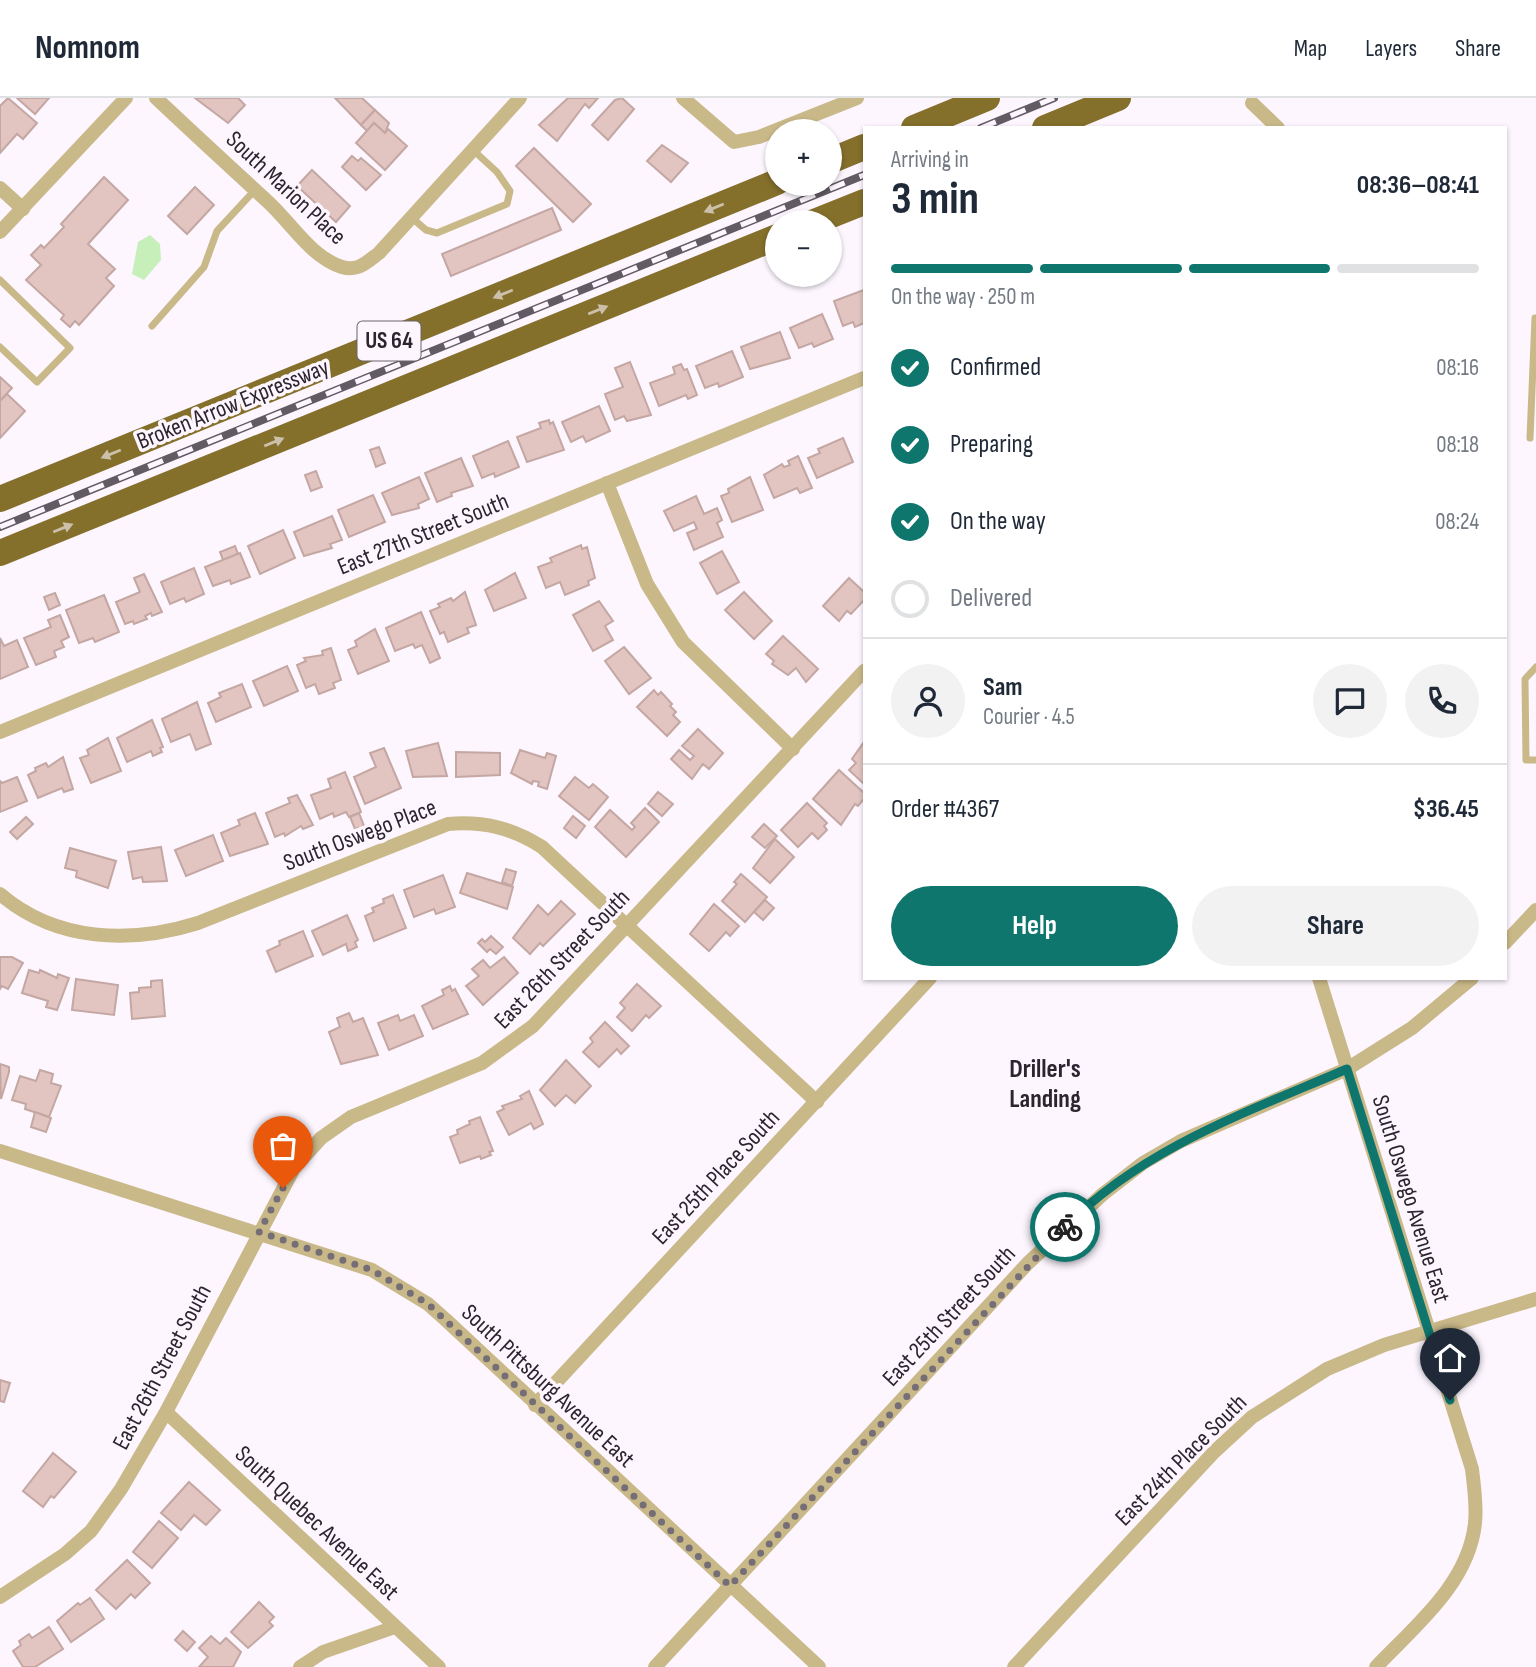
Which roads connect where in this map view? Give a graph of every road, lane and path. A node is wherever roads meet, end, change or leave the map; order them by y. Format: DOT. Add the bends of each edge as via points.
graph roads {
  1 [pos="126,98"];
  2 [pos="156,98"];
  3 [pos="520,98"];
  4 [pos="683,98"];
  5 [pos="858,98"];
  6 [pos="938,98"];
  7 [pos="987,98"];
  8 [pos="1118,98"];
  9 [pos="1252,103"];
  10 [pos="916,126"];
  11 [pos="917,126"];
  12 [pos="1050,126"];
  13 [pos="1276,126"];
  14 [pos="863,148"];
  15 [pos="472,150"];
  16 [pos="842,156"];
  17 [pos="765,187"];
  18 [pos="0,188"];
  19 [pos="255,190"];
  20 [pos="863,202"];
  21 [pos="23,209"];
  22 [pos="842,211"];
  23 [pos="410,217"];
  24 [pos="0,232"];
  25 [pos="765,242"];
  26 [pos="0,281"];
  27 [pos="1535,318"];
  28 [pos="152,326"];
  29 [pos="1535,335"];
  30 [pos="0,347"];
  31 [pos="863,378"];
  32 [pos="1530,438"];
  33 [pos="607,483"];
  34 [pos="0,499"];
  35 [pos="0,554"];
  36 [pos="1536,667"];
  37 [pos="863,672"];
  38 [pos="0,732"];
  39 [pos="793,748"];
  40 [pos="1536,760"];
  41 [pos="0,894"];
  42 [pos="1536,910"];
  43 [pos="627,926"];
  44 [pos="1507,941"];
  45 [pos="928,980"];
  46 [pos="1320,980"];
  47 [pos="1470,980"];
  48 [pos="1347,1069"];
  49 [pos="817,1102"];
  50 [pos="0,1151"];
  51 [pos="259,1232"];
  52 [pos="1536,1299"];
  53 [pos="1429,1330"];
  54 [pos="535,1405"];
  55 [pos="166,1412"];
  56 [pos="730,1586"];
  57 [pos="0,1597"];
  58 [pos="395,1626"];
  59 [pos="300,1667"];
  60 [pos="439,1667"];
  61 [pos="655,1667"];
  62 [pos="819,1667"];
  63 [pos="1014,1667"];
  64 [pos="1376,1667"];
  1 -- 21 [label="street"];
  2 -- 19 [label="street, South Marion Place"];
  3 -- 15 [label="street"];
  4 -- 5 [label="street" via="734,142 759,137"];
  6 -- 10 [label="highway"];
  7 -- 11 [label="highway"];
  8 -- 12 [label="highway"];
  9 -- 13 [label="street"];
  14 -- 16 [label="highway"];
  15 -- 23 [label="street"];
  15 -- 23 [label="lane" via="507,183 507,204 437,233"];
  17 -- 34 [label="highway, Broken Arrow Expressway / US 64, one-way"];
  18 -- 21 [label="street"];
  19 -- 23 [label="street, South Marion Place" via="327,261 350,269 379,253"];
  19 -- 28 [label="lane" via="217,231 204,267"];
  20 -- 22 [label="highway"];
  21 -- 24 [label="street"];
  35 -- 25 [label="highway, Broken Arrow Expressway / US 64, one-way"];
  26 -- 30 [label="lane" via="70,348 37,382"];
  27 -- 29 [label="lane"];
  29 -- 32 [label="lane"];
  31 -- 33 [label="street, East 27th Street South"];
  33 -- 38 [label="street, East 27th Street South"];
  33 -- 39 [label="street" via="647,584 683,642"];
  36 -- 40 [label="lane" via="1525,679 1525,760"];
  37 -- 39 [label="street, East 26th Street South"];
  39 -- 43 [label="street, East 26th Street South"];
  41 -- 43 [label="street, South Oswego Place" via="59,927 96,936 127,938 169,932 423,832 448,824 483,823 508,829 542,847"];
  42 -- 44 [label="street"];
  43 -- 49 [label="street, South Oswego Place"];
  43 -- 51 [label="street, East 26th Street South" via="569,991 507,1048 482,1063 351,1117 321,1138 294,1168"];
  45 -- 49 [label="street, East 25th Place South"];
  46 -- 48 [label="street, South Oswego Avenue East"];
  47 -- 48 [label="street, East 25th Street South" via="1412,1028"];
  48 -- 53 [label="street, South Oswego Avenue East"];
  48 -- 56 [label="street, East 25th Street South" via="1181,1141 1143,1163 1092,1203 1028,1263"];
  49 -- 54 [label="street, East 25th Place South"];
  50 -- 51 [label="street, South Pittsburg Avenue East"];
  51 -- 54 [label="street, South Pittsburg Avenue East" via="372,1270 407,1290 446,1320"];
  51 -- 55 [label="street, East 26th Street South"];
  52 -- 53 [label="street, East 24th Place South"];
  53 -- 63 [label="street, East 24th Place South" via="1327,1369 1252,1417"];
  53 -- 64 [label="street, South Oswego Avenue East" via="1472,1469 1475,1524 1468,1555 1455,1580"];
  54 -- 56 [label="street, South Pittsburg Avenue East"];
  55 -- 57 [label="street, East 26th Street South" via="91,1531"];
  55 -- 58 [label="street, South Quebec Avenue East"];
  56 -- 61 [label="street, East 25th Street South"];
  56 -- 62 [label="street, South Pittsburg Avenue East"];
  58 -- 59 [label="street" via="323,1652"];
  58 -- 60 [label="street, South Quebec Avenue East"];
}
